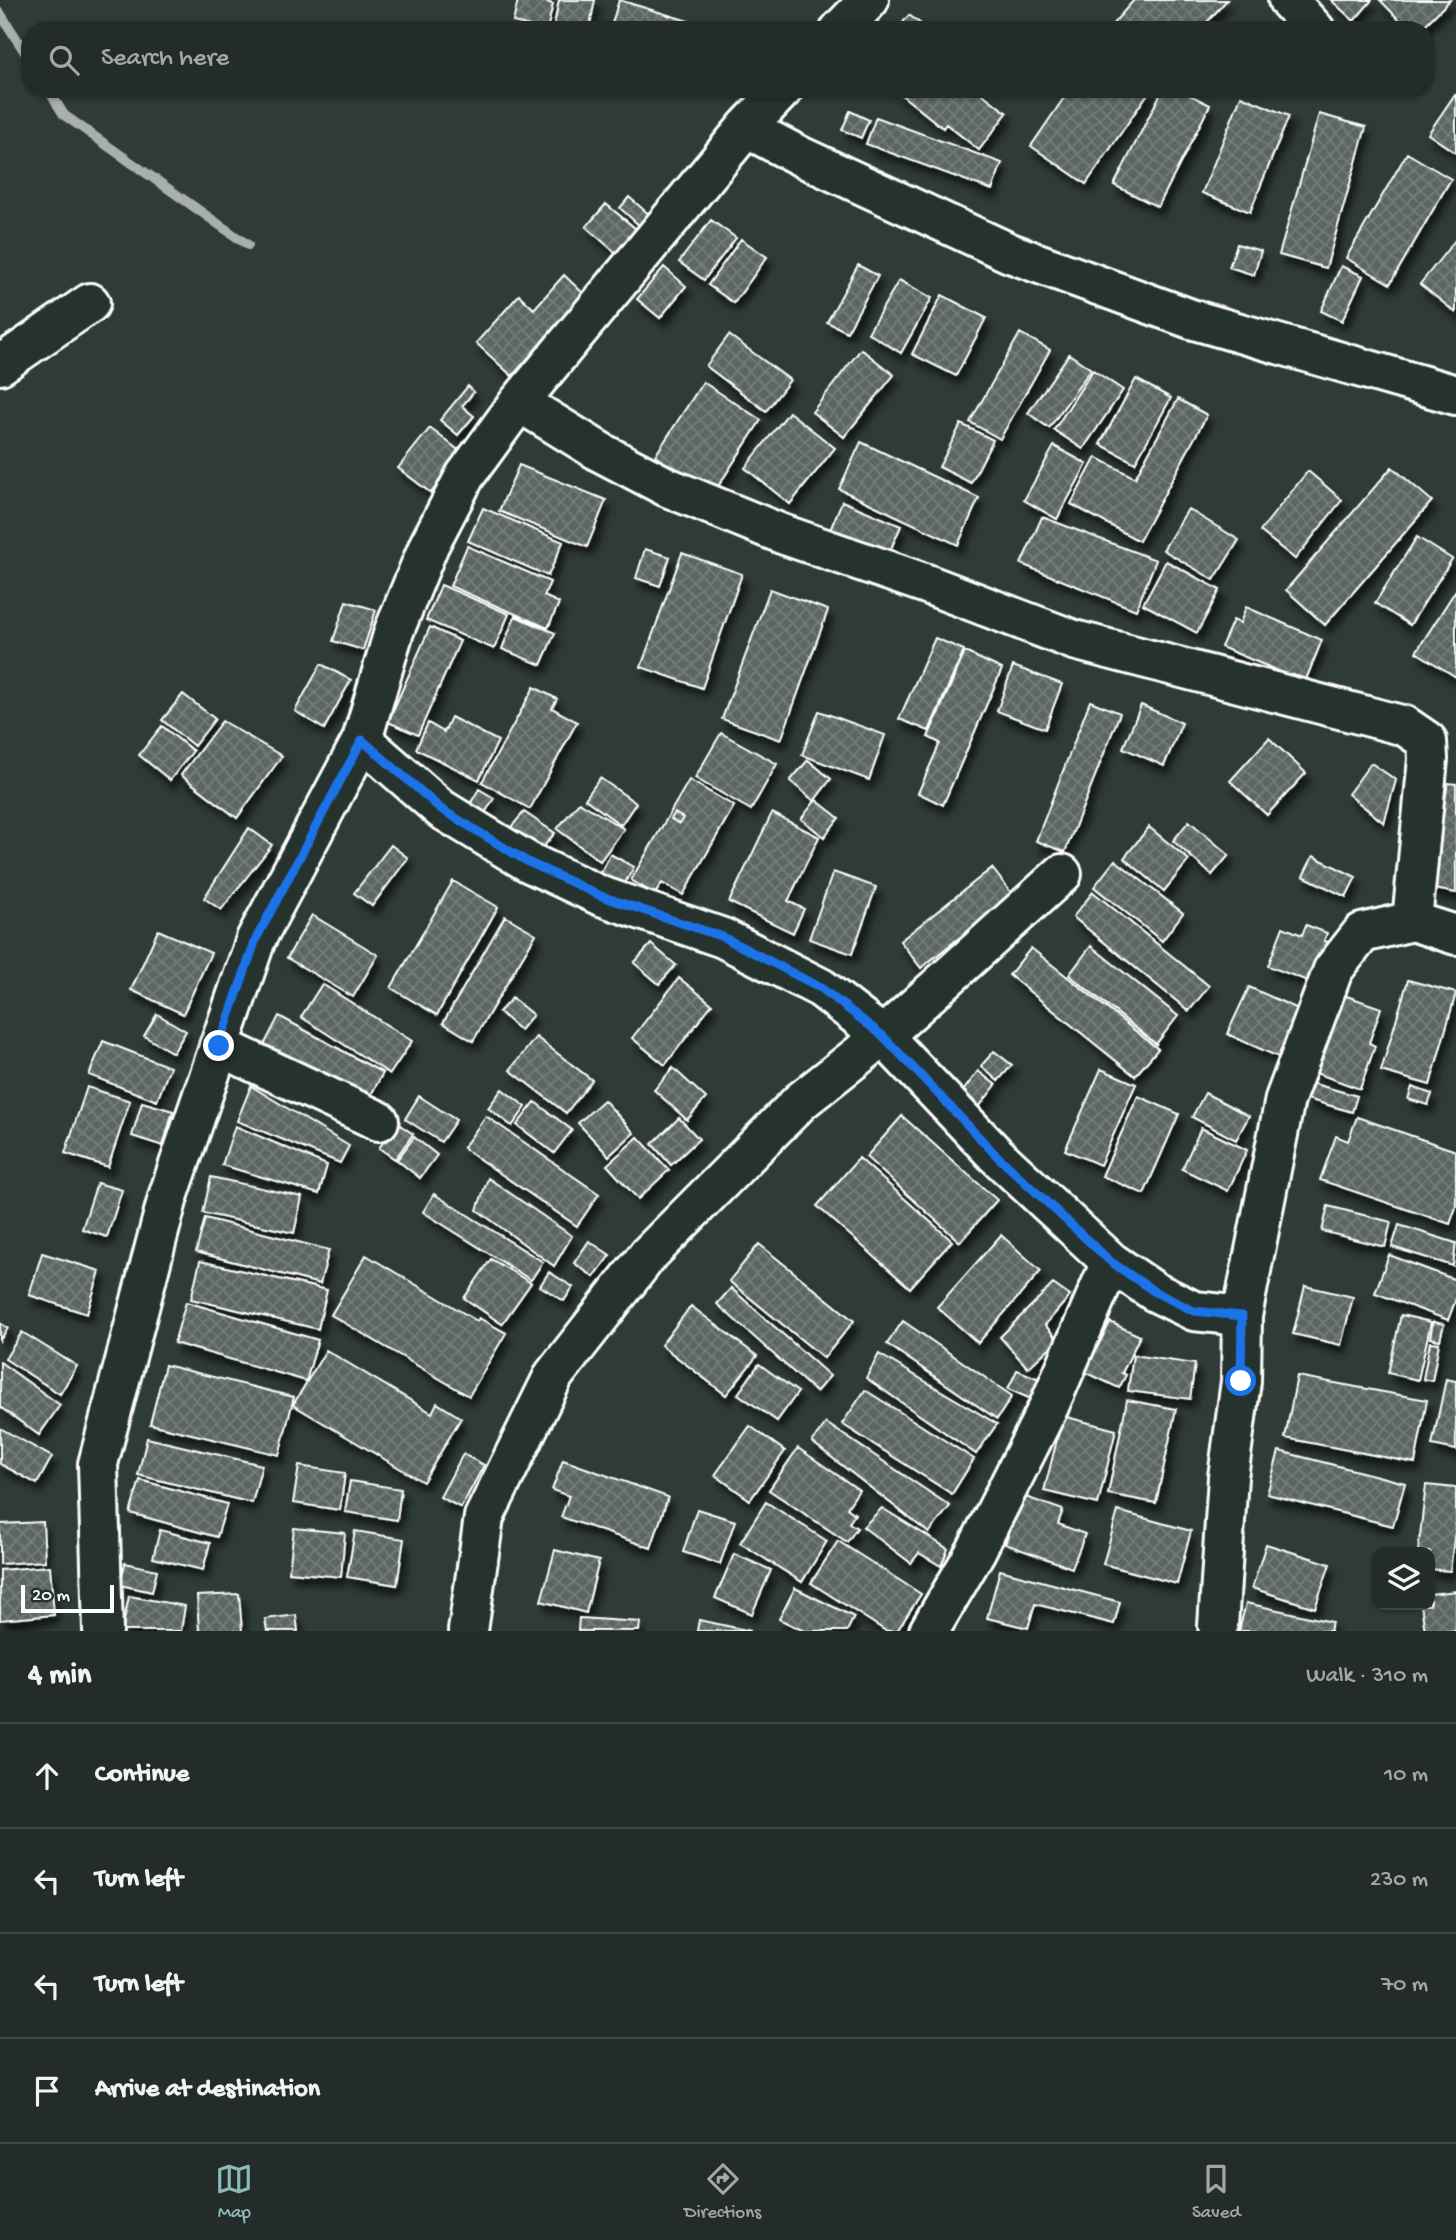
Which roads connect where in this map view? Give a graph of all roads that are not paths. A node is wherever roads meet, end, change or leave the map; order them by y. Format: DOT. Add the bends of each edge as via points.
graph roads {
  1 [pos="869,0"];
  2 [pos="1288,0"];
  3 [pos="849,21"];
  4 [pos="1307,21"];
  5 [pos="774,98"];
  6 [pos="746,128"];
  7 [pos="90,303"];
  8 [pos="0,365"];
  9 [pos="1456,395"];
  10 [pos="520,402"];
  11 [pos="362,740"];
  12 [pos="1062,874"];
  13 [pos="1412,921"];
  14 [pos="1456,935"];
  15 [pos="883,1036"];
  16 [pos="219,1046"];
  17 [pos="379,1121"];
  18 [pos="1111,1262"];
  19 [pos="1242,1316"];
  20 [pos="1218,1626"];
  21 [pos="103,1631"];
  22 [pos="468,1631"];
  23 [pos="929,1631"];
  1 -- 3 [label="street"];
  2 -- 4 [label="street"];
  5 -- 6 [label="street"];
  6 -- 9 [label="street" via="1010,253 1191,319"];
  6 -- 10 [label="street"];
  7 -- 8 [label="street"];
  10 -- 11 [label="street" via="464,476 429,545 394,631"];
  10 -- 13 [label="street" via="667,487 782,534 1074,640 1405,726 1427,741 1428,759"];
  11 -- 15 [label="street" via="441,809 490,841 601,896 723,937 821,988"];
  11 -- 16 [label="street" via="256,939"];
  12 -- 15 [label="street"];
  13 -- 14 [label="street"];
  13 -- 19 [label="street" via="1362,933 1334,970 1286,1099"];
  15 -- 18 [label="street" via="995,1154"];
  15 -- 22 [label="street" via="801,1101 648,1255 554,1375 484,1517"];
  16 -- 17 [label="street"];
  16 -- 21 [label="street" via="168,1197 98,1464"];
  18 -- 19 [label="street" via="1194,1311"];
  18 -- 23 [label="street" via="1049,1406"];
  19 -- 20 [label="street" via="1241,1381 1228,1477"];
}
